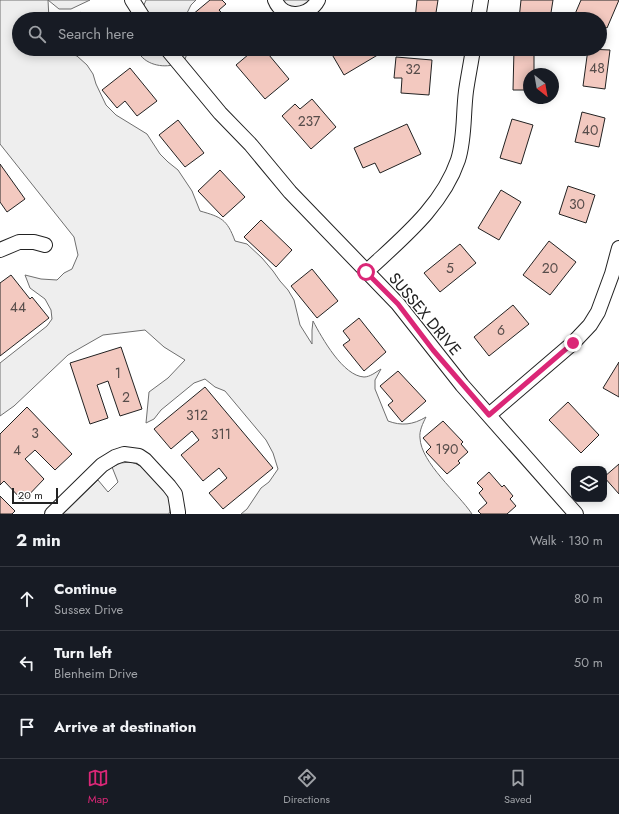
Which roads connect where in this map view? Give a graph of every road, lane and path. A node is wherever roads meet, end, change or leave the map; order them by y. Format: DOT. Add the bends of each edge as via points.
graph roads {
  1 [pos="132,0"];
  2 [pos="275,0"];
  3 [pos="318,0"];
  4 [pos="480,0"];
  5 [pos="140,12"];
  6 [pos="288,12"];
  7 [pos="306,12"];
  8 [pos="479,12"];
  9 [pos="173,56"];
  10 [pos="472,56"];
  11 [pos="45,245"];
  12 [pos="619,248"];
  13 [pos="0,250"];
  14 [pos="366,272"];
  15 [pos="489,415"];
  16 [pos="52,514"];
  17 [pos="178,514"];
  18 [pos="576,514"];
  1 -- 5 [label="street"];
  2 -- 6 [label="street" via="281,9"];
  3 -- 7 [label="street"];
  4 -- 8 [label="street"];
  9 -- 14 [label="street, SUSSEX DRIVE" via="290,192"];
  10 -- 14 [label="street" via="463,135 458,160 448,186 428,213"];
  11 -- 13 [label="street" via="19,242"];
  12 -- 15 [label="street" via="610,282 590,325 573,343"];
  14 -- 15 [label="street, SUSSEX DRIVE" via="398,304 433,350"];
  15 -- 18 [label="street, SUSSEX DRIVE"];
  16 -- 17 [label="street" via="102,465 115,456 124,454 145,460 169,486 175,494"];
}
